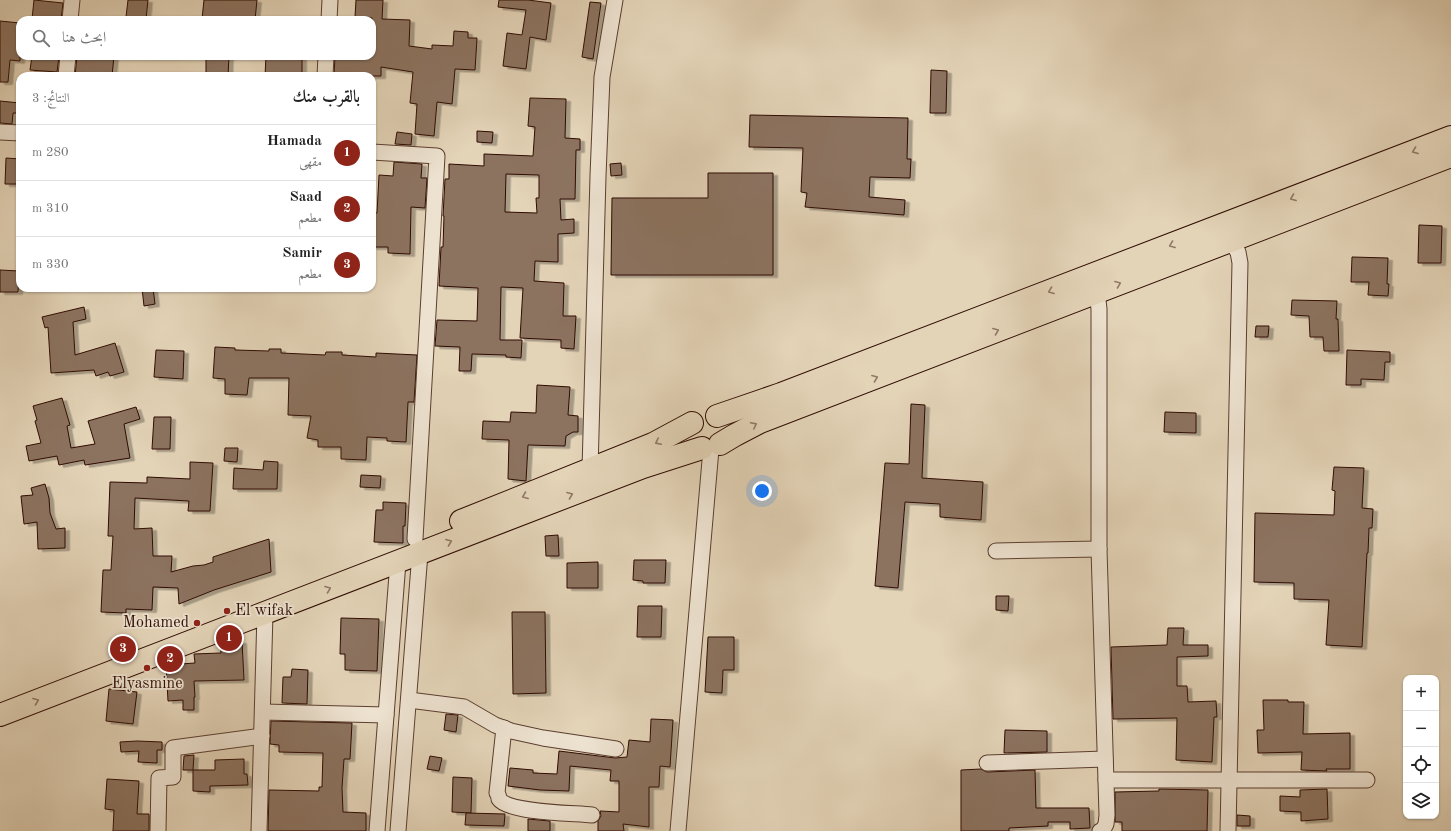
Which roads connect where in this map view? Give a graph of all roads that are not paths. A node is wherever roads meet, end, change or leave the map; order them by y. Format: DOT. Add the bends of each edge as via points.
graph roads {
  1 [pos="72,0"];
  2 [pos="330,0"];
  3 [pos="615,0"];
  4 [pos="70,16"];
  5 [pos="329,16"];
  6 [pos="68,60"];
  7 [pos="326,60"];
  8 [pos="66,72"];
  9 [pos="325,72"];
  10 [pos="0,132"];
  11 [pos="16,133"];
  12 [pos="1451,137"];
  13 [pos="376,152"];
  14 [pos="1451,156"];
  15 [pos="1230,241"];
  16 [pos="1097,292"];
  17 [pos="717,416"];
  18 [pos="692,423"];
  19 [pos="711,447"];
  20 [pos="590,470"];
  21 [pos="417,546"];
  22 [pos="1099,549"];
  23 [pos="996,551"];
  24 [pos="398,562"];
  25 [pos="265,613"];
  26 [pos="0,699"];
  27 [pos="408,700"];
  28 [pos="263,712"];
  29 [pos="0,715"];
  30 [pos="386,715"];
  31 [pos="504,728"];
  32 [pos="262,736"];
  33 [pos="616,749"];
  34 [pos="1105,759"];
  35 [pos="987,763"];
  36 [pos="1106,780"];
  37 [pos="1229,780"];
  38 [pos="1367,780"];
  39 [pos="592,815"];
  40 [pos="158,831"];
  41 [pos="259,831"];
  42 [pos="377,831"];
  43 [pos="398,831"];
  44 [pos="678,831"];
  45 [pos="1100,831"];
  46 [pos="1228,831"];
  1 -- 4 [label="street"];
  2 -- 5 [label="street"];
  3 -- 20 [label="street" via="602,77"];
  6 -- 8 [label="street"];
  7 -- 9 [label="street"];
  10 -- 11 [label="street"];
  12 -- 17 [label="highway, one-way" via="781,394"];
  13 -- 21 [label="street" via="436,156"];
  14 -- 15 [label="highway"];
  16 -- 15 [label="highway, one-way"];
  15 -- 37 [label="street" via="1238,252 1240,263"];
  19 -- 16 [label="highway, one-way" via="760,422"];
  16 -- 22 [label="street"];
  17 -- 18 [label="highway" via="700,416"];
  17 -- 19 [label="highway" via="726,429 724,440"];
  18 -- 19 [label="highway" via="691,435 697,445"];
  18 -- 20 [label="highway, one-way" via="653,444"];
  21 -- 19 [label="highway, one-way" via="643,467"];
  19 -- 44 [label="street"];
  20 -- 21 [label="highway, one-way"];
  21 -- 24 [label="highway"];
  21 -- 26 [label="highway"];
  21 -- 27 [label="street"];
  22 -- 23 [label="street"];
  22 -- 34 [label="street"];
  25 -- 24 [label="highway, one-way"];
  24 -- 30 [label="street"];
  25 -- 28 [label="street"];
  29 -- 25 [label="highway, one-way"];
  27 -- 31 [label="street" via="464,707"];
  27 -- 43 [label="street"];
  28 -- 30 [label="street"];
  28 -- 32 [label="street"];
  30 -- 42 [label="street"];
  31 -- 33 [label="street" via="543,738"];
  31 -- 39 [label="street" via="497,793 499,798 506,804 526,810"];
  32 -- 40 [label="street" via="173,748 173,777 159,778"];
  32 -- 41 [label="street"];
  34 -- 35 [label="street"];
  34 -- 36 [label="street"];
  36 -- 37 [label="street"];
  36 -- 45 [label="street" via="1106,824"];
  37 -- 38 [label="street"];
  37 -- 46 [label="street"];
}
